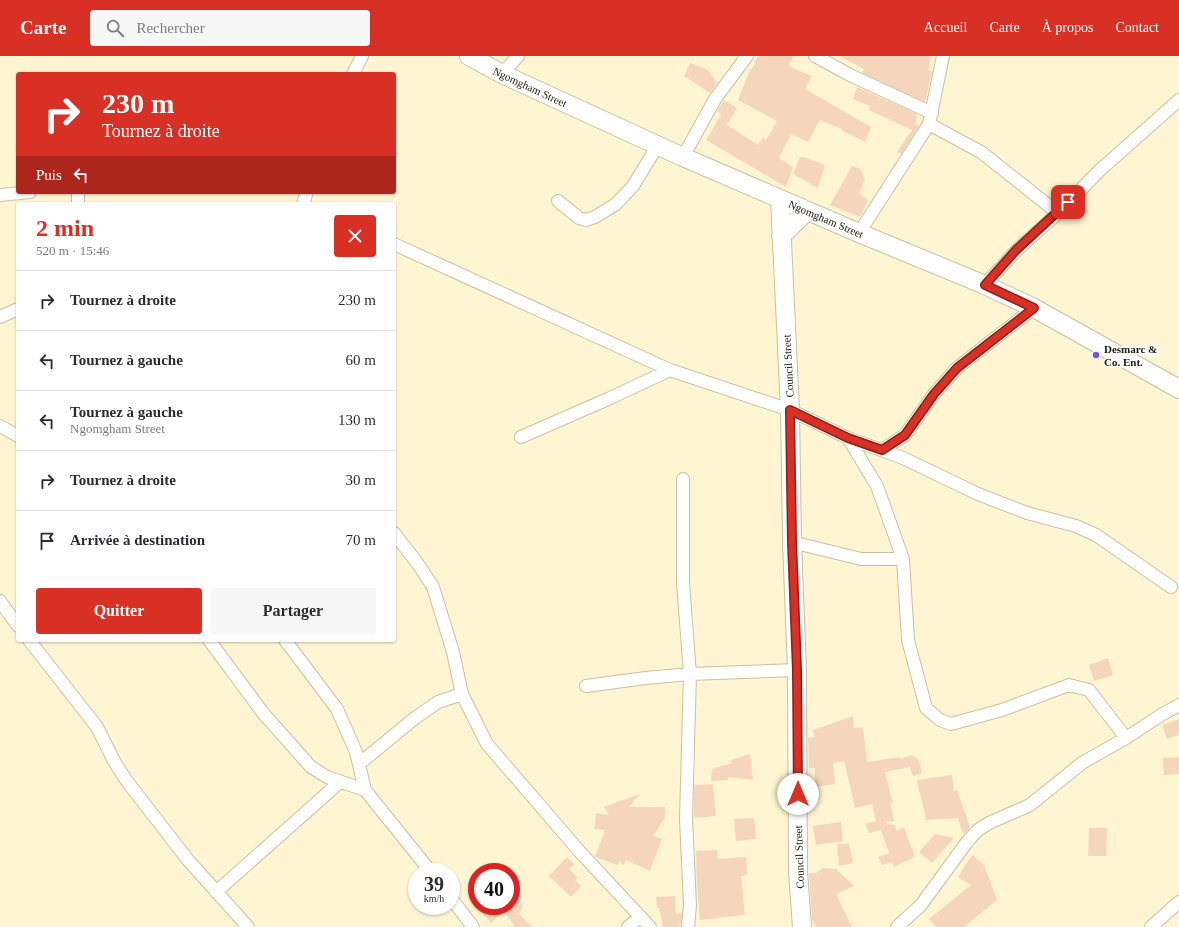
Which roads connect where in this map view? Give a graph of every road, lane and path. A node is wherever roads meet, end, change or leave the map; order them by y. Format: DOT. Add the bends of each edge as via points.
graph roads {
  1 [pos="362,56"];
  2 [pos="469,56"];
  3 [pos="518,56"];
  4 [pos="746,56"];
  5 [pos="815,56"];
  6 [pos="943,56"];
  7 [pos="354,72"];
  8 [pos="502,74"];
  9 [pos="1179,100"];
  10 [pos="931,118"];
  11 [pos="658,145"];
  12 [pos="683,157"];
  13 [pos="16,193"];
  14 [pos="0,195"];
  15 [pos="780,199"];
  16 [pos="558,201"];
  17 [pos="807,211"];
  18 [pos="1058,213"];
  19 [pos="859,233"];
  20 [pos="781,236"];
  21 [pos="396,245"];
  22 [pos="985,285"];
  23 [pos="1034,308"];
  24 [pos="16,310"];
  25 [pos="0,317"];
  26 [pos="670,370"];
  27 [pos="1179,389"];
  28 [pos="790,410"];
  29 [pos="0,426"];
  30 [pos="16,435"];
  31 [pos="905,435"];
  32 [pos="521,437"];
  33 [pos="848,438"];
  34 [pos="882,450"];
  35 [pos="903,458"];
  36 [pos="683,479"];
  37 [pos="396,536"];
  38 [pos="792,542"];
  39 [pos="903,559"];
  40 [pos="1171,587"];
  41 [pos="0,601"];
  42 [pos="16,623"];
  43 [pos="30,642"];
  44 [pos="210,642"];
  45 [pos="286,642"];
  46 [pos="797,670"];
  47 [pos="690,674"];
  48 [pos="586,686"];
  49 [pos="462,694"];
  50 [pos="1179,704"];
  51 [pos="1126,738"];
  52 [pos="359,764"];
  53 [pos="340,782"];
  54 [pos="365,790"];
  55 [pos="424,863"];
  56 [pos="216,892"];
  57 [pos="1179,902"];
  58 [pos="460,909"];
  59 [pos="640,917"];
  60 [pos="248,927"];
  61 [pos="474,927"];
  62 [pos="628,927"];
  63 [pos="650,927"];
  64 [pos="688,927"];
  65 [pos="802,927"];
  66 [pos="897,927"];
  67 [pos="1151,927"];
  1 -- 7 [label="street"];
  2 -- 8 [label="main road, Ngomgham Street"];
  3 -- 8 [label="street"];
  4 -- 12 [label="street" via="715,98"];
  5 -- 10 [label="street"];
  6 -- 10 [label="street"];
  8 -- 11 [label="main road, Ngomgham Street"];
  9 -- 18 [label="street" via="1100,171"];
  10 -- 18 [label="street" via="980,152"];
  10 -- 19 [label="street"];
  11 -- 12 [label="main road, Ngomgham Street"];
  11 -- 16 [label="street" via="633,186 616,204 595,217 586,220 579,218"];
  12 -- 15 [label="main road, Ngomgham Street"];
  13 -- 14 [label="street"];
  15 -- 17 [label="main road, Ngomgham Street"];
  15 -- 20 [label="main road, Council Street"];
  17 -- 19 [label="main road, Ngomgham Street"];
  17 -- 20 [label="main road"];
  18 -- 22 [label="street" via="1016,250"];
  19 -- 22 [label="main road, Ngomgham Street"];
  20 -- 28 [label="main road, Council Street"];
  21 -- 26 [label="street"];
  22 -- 23 [label="main road, Ngomgham Street"];
  23 -- 27 [label="main road, Ngomgham Street"];
  23 -- 31 [label="street" via="957,368 934,394"];
  24 -- 25 [label="street"];
  26 -- 28 [label="street"];
  26 -- 32 [label="street"];
  28 -- 33 [label="street"];
  28 -- 38 [label="main road, Council Street"];
  29 -- 30 [label="street"];
  31 -- 34 [label="street"];
  31 -- 35 [label="street"];
  33 -- 34 [label="street"];
  33 -- 39 [label="street" via="878,486"];
  34 -- 35 [label="street"];
  35 -- 40 [label="street" via="978,494 1096,535"];
  36 -- 47 [label="street" via="684,583"];
  37 -- 49 [label="street" via="432,587 453,652"];
  38 -- 39 [label="street" via="860,558"];
  38 -- 46 [label="main road, Council Street"];
  39 -- 51 [label="street" via="908,640 926,708 940,720 951,724 1002,710 1069,685 1089,690"];
  41 -- 42 [label="street"];
  43 -- 56 [label="street" via="97,727 126,780"];
  44 -- 53 [label="street" via="263,713 311,767"];
  45 -- 52 [label="street" via="336,709"];
  46 -- 47 [label="street"];
  46 -- 65 [label="main road, Council Street" via="798,872"];
  47 -- 48 [label="street"];
  47 -- 64 [label="street" via="686,819 690,905"];
  49 -- 52 [label="street" via="438,702"];
  49 -- 59 [label="street" via="487,744"];
  50 -- 51 [label="street"];
  51 -- 66 [label="street" via="1082,763 1030,805 978,830 966,842 921,905"];
  52 -- 54 [label="street"];
  53 -- 54 [label="street"];
  53 -- 56 [label="street"];
  54 -- 55 [label="street"];
  56 -- 60 [label="street"];
  57 -- 67 [label="street"];
  58 -- 61 [label="street"];
  59 -- 62 [label="street"];
  59 -- 63 [label="street"];
}
